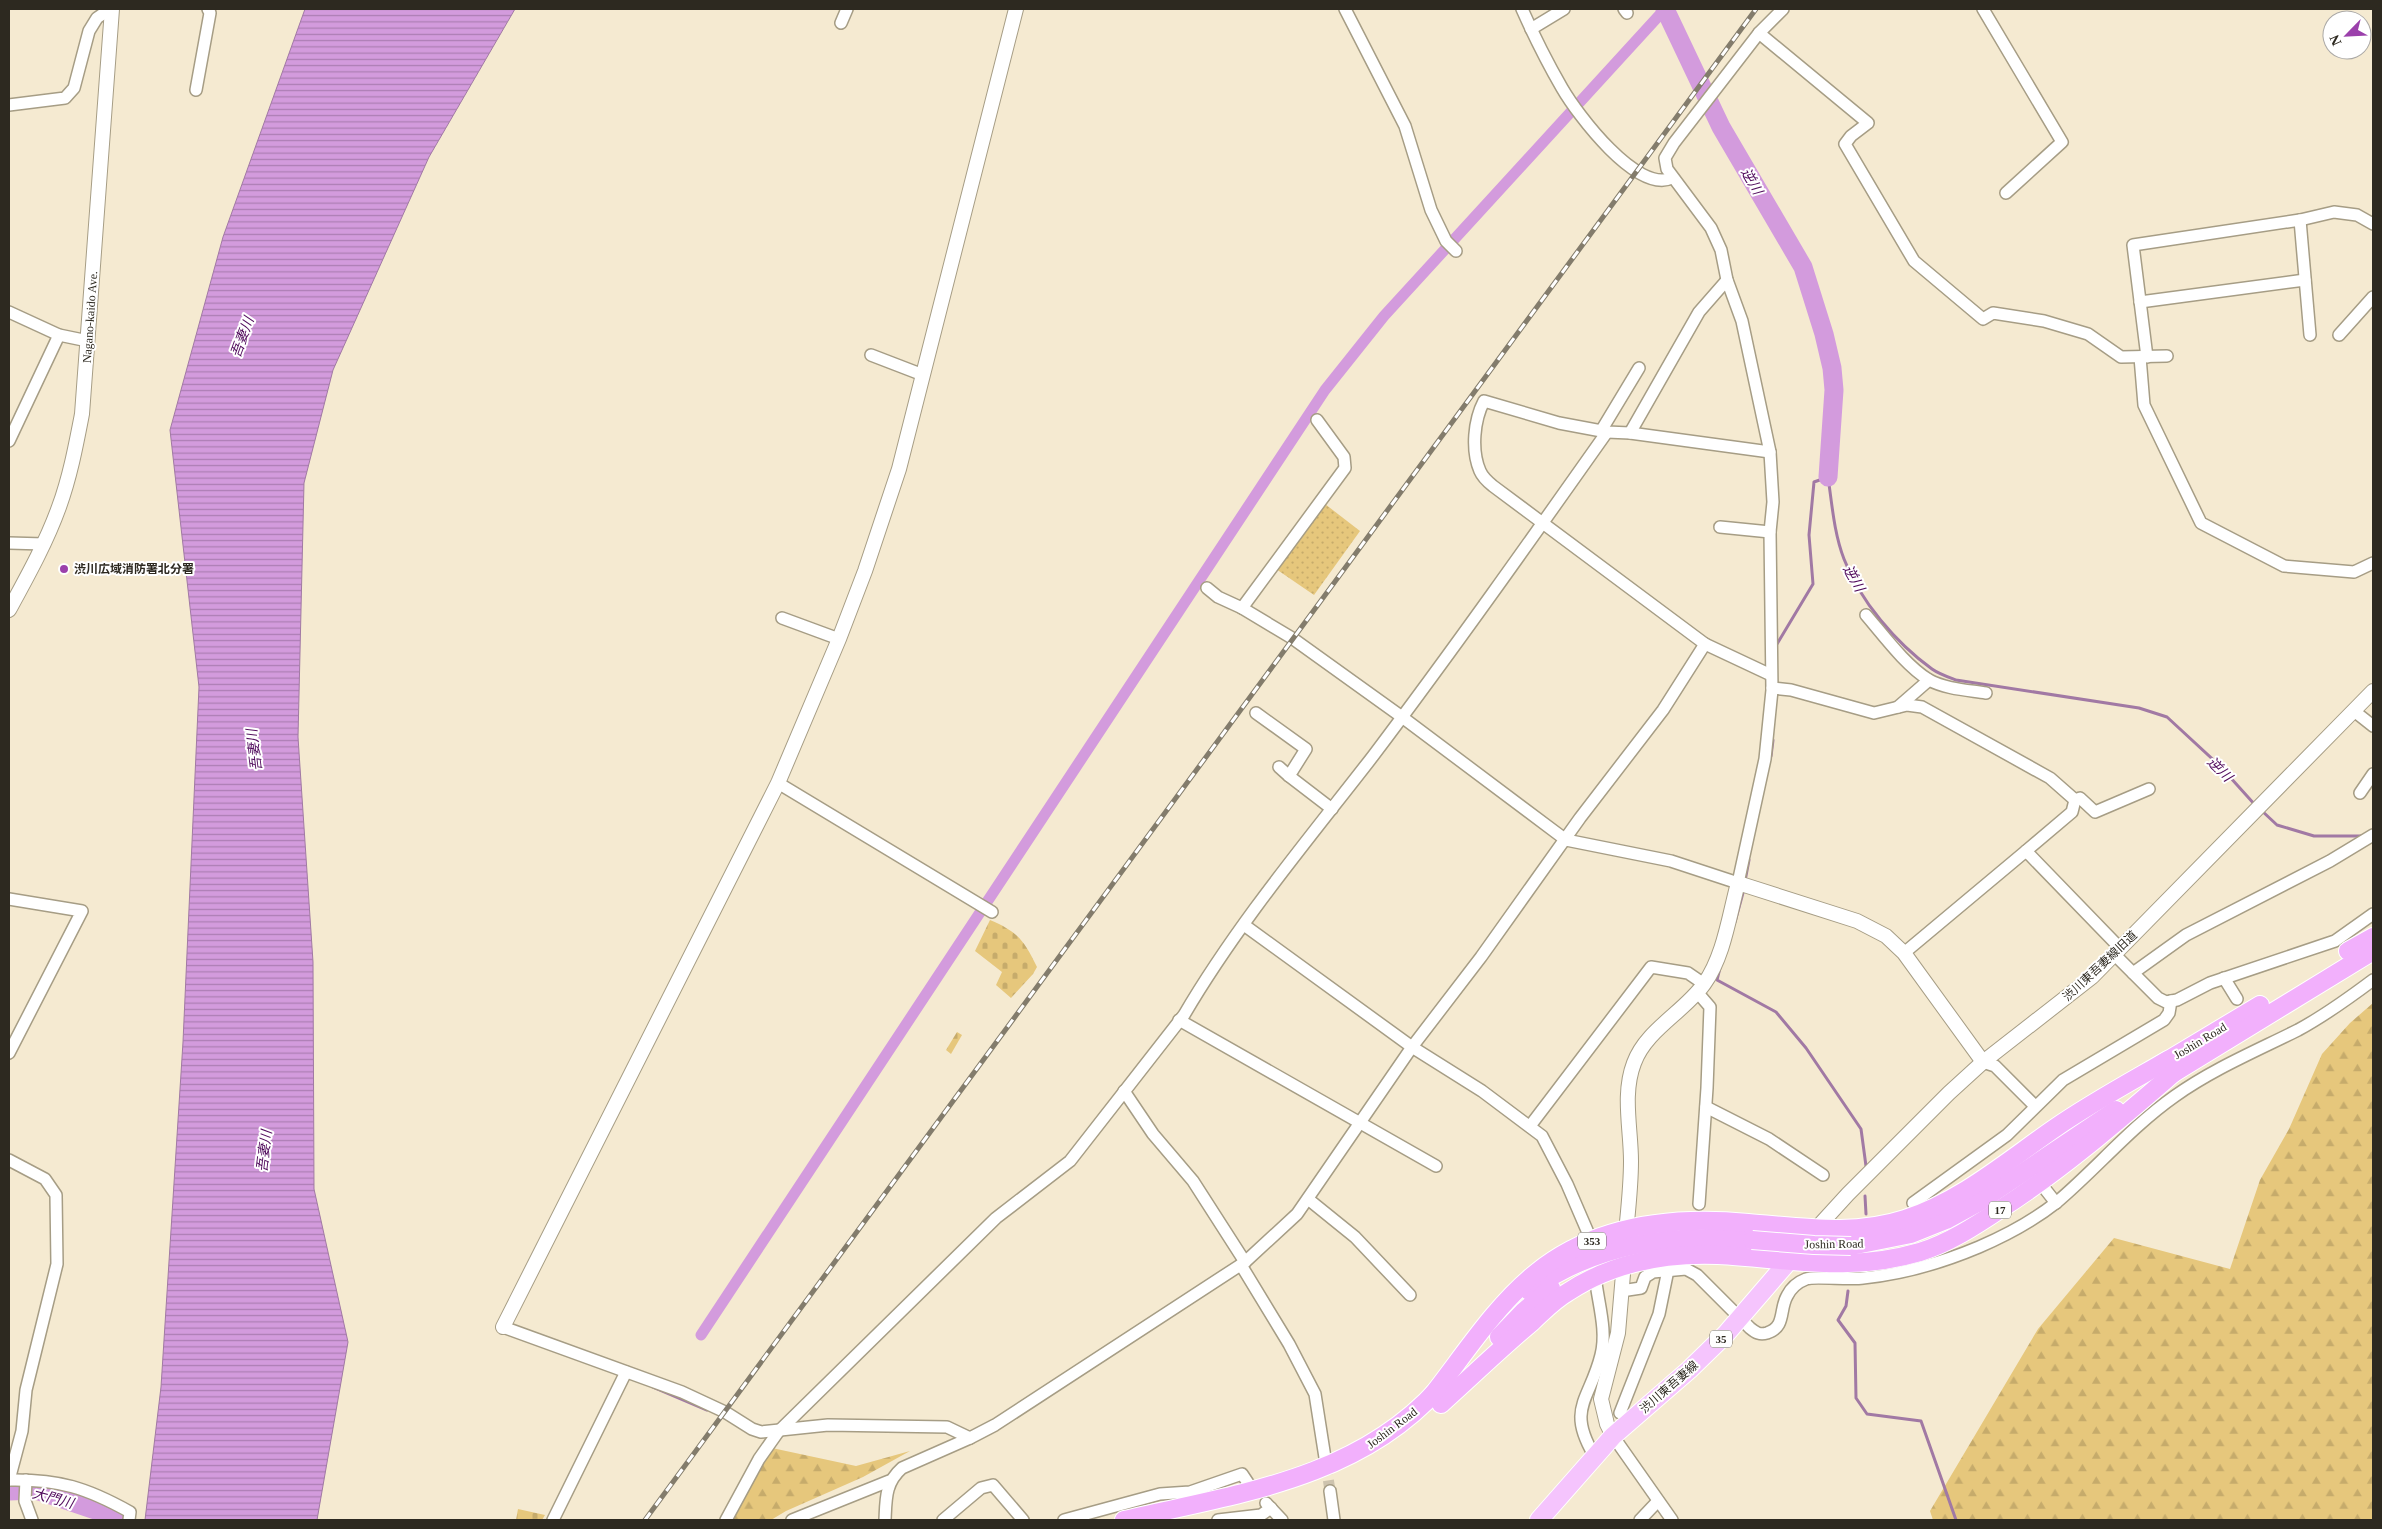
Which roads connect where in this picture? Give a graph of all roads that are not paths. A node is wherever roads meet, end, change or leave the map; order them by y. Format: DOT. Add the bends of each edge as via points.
graph roads {
  1 [pos="111,9"];
  2 [pos="208,9"];
  3 [pos="847,9"];
  4 [pos="1016,9"];
  5 [pos="1345,9"];
  6 [pos="1522,9"];
  7 [pos="1564,9"];
  8 [pos="1783,9"];
  9 [pos="1983,9"];
  10 [pos="842,23"];
  11 [pos="1531,29"];
  12 [pos="1759,33"];
  13 [pos="196,90"];
  14 [pos="9,105"];
  15 [pos="1672,178"];
  16 [pos="2006,193"];
  17 [pos="2300,220"];
  18 [pos="2373,224"];
  19 [pos="1452,247"];
  20 [pos="1727,280"];
  21 [pos="2306,280"];
  22 [pos="2373,297"];
  23 [pos="2140,302"];
  24 [pos="9,312"];
  25 [pos="59,335"];
  26 [pos="2310,335"];
  27 [pos="2339,335"];
  28 [pos="88,341"];
  29 [pos="871,355"];
  30 [pos="2167,356"];
  31 [pos="2144,357"];
  32 [pos="1639,368"];
  33 [pos="923,375"];
  34 [pos="1317,420"];
  35 [pos="1604,431"];
  36 [pos="1630,432"];
  37 [pos="9,441"];
  38 [pos="1770,452"];
  39 [pos="1542,524"];
  40 [pos="1720,528"];
  41 [pos="1770,532"];
  42 [pos="9,543"];
  43 [pos="44,544"];
  44 [pos="2373,563"];
  45 [pos="1207,588"];
  46 [pos="1242,608"];
  47 [pos="9,610"];
  48 [pos="1866,615"];
  49 [pos="782,618"];
  50 [pos="839,639"];
  51 [pos="1705,644"];
  52 [pos="1772,675"];
  53 [pos="1929,680"];
  54 [pos="1776,688"];
  55 [pos="2373,691"];
  56 [pos="1986,692"];
  57 [pos="1898,707"];
  58 [pos="2354,711"];
  59 [pos="1256,712"];
  60 [pos="1402,717"];
  61 [pos="2373,726"];
  62 [pos="1278,767"];
  63 [pos="2373,774"];
  64 [pos="1289,776"];
  65 [pos="778,783"];
  66 [pos="2149,789"];
  67 [pos="2360,793"];
  68 [pos="2075,800"];
  69 [pos="1332,809"];
  70 [pos="2373,835"];
  71 [pos="1566,840"];
  72 [pos="2026,852"];
  73 [pos="1743,885"];
  74 [pos="9,899"];
  75 [pos="992,912"];
  76 [pos="2373,916"];
  77 [pos="1244,925"];
  78 [pos="2373,937"];
  79 [pos="2117,951"];
  80 [pos="2373,951"];
  81 [pos="1904,953"];
  82 [pos="2133,973"];
  83 [pos="2224,978"];
  84 [pos="2373,980"];
  85 [pos="1701,988"];
  86 [pos="2237,999"];
  87 [pos="2171,1002"];
  88 [pos="1180,1020"];
  89 [pos="2257,1031"];
  90 [pos="2265,1045"];
  91 [pos="1412,1047"];
  92 [pos="9,1053"];
  93 [pos="1983,1062"];
  94 [pos="2172,1066"];
  95 [pos="1124,1091"];
  96 [pos="2035,1106"];
  97 [pos="1706,1108"];
  98 [pos="1358,1122"];
  99 [pos="1530,1126"];
  100 [pos="2007,1135"];
  101 [pos="2017,1148"];
  102 [pos="9,1160"];
  103 [pos="1436,1166"];
  104 [pos="1823,1175"];
  105 [pos="2046,1189"];
  106 [pos="1308,1199"];
  107 [pos="1912,1203"];
  108 [pos="2056,1203"];
  109 [pos="1698,1204"];
  110 [pos="1627,1222"];
  111 [pos="1816,1229"];
  112 [pos="1589,1235"];
  113 [pos="1851,1246"];
  114 [pos="1788,1262"];
  115 [pos="1243,1264"];
  116 [pos="1668,1270"];
  117 [pos="1623,1274"];
  118 [pos="1596,1283"];
  119 [pos="1620,1291"];
  120 [pos="1410,1295"];
  121 [pos="1740,1319"];
  122 [pos="503,1327"];
  123 [pos="626,1372"];
  124 [pos="1436,1401"];
  125 [pos="1620,1413"];
  126 [pos="778,1432"];
  127 [pos="1613,1436"];
  128 [pos="970,1438"];
  129 [pos="1594,1455"];
  130 [pos="1326,1464"];
  131 [pos="9,1480"];
  132 [pos="26,1480"];
  133 [pos="890,1481"];
  134 [pos="1250,1486"];
  135 [pos="1330,1491"];
  136 [pos="1658,1501"];
  137 [pos="129,1516"];
  138 [pos="32,1520"];
  139 [pos="553,1520"];
  140 [pos="726,1520"];
  141 [pos="792,1520"];
  142 [pos="885,1520"];
  143 [pos="943,1520"];
  144 [pos="1023,1520"];
  145 [pos="1064,1520"];
  146 [pos="1124,1520"];
  147 [pos="1165,1520"];
  148 [pos="1218,1520"];
  149 [pos="1282,1520"];
  150 [pos="1334,1520"];
  151 [pos="1539,1520"];
  152 [pos="1640,1520"];
  153 [pos="1672,1520"];
  1 -- 14 [label="street" via="97,18 90,30 74,88 65,98"];
  1 -- 28 [label="street, Nagano-kaido Ave."];
  2 -- 13 [label="street" via="210,13"];
  3 -- 10 [label="street"];
  4 -- 33 [label="street"];
  5 -- 19 [label="street" via="1405,126 1431,210"];
  6 -- 11 [label="street"];
  7 -- 11 [label="street"];
  8 -- 12 [label="street"];
  9 -- 16 [label="street" via="2062,142"];
  11 -- 15 [label="street" via="1563,90 1580,114 1626,164 1656,180"];
  12 -- 15 [label="street" via="1669,150 1665,158"];
  12 -- 31 [label="street" via="1868,123 1845,144 1914,261 1983,319 1993,312 2044,321 2088,334 2121,357"];
  15 -- 20 [label="street" via="1711,228"];
  17 -- 18 [label="street" via="2334,212 2357,215"];
  17 -- 21 [label="street"];
  17 -- 23 [label="street" via="2133,245"];
  20 -- 36 [label="street" via="1699,312"];
  20 -- 38 [label="street" via="1742,321"];
  21 -- 23 [label="street"];
  21 -- 26 [label="street"];
  22 -- 27 [label="street"];
  23 -- 31 [label="street"];
  24 -- 25 [label="street"];
  25 -- 28 [label="street"];
  25 -- 37 [label="street"];
  28 -- 43 [label="street, Nagano-kaido Ave." via="76,444 59,506"];
  29 -- 33 [label="street"];
  30 -- 31 [label="street"];
  31 -- 44 [label="street" via="2144,405 2201,523 2284,566 2354,572"];
  32 -- 35 [label="street"];
  33 -- 50 [label="street" via="899,469"];
  34 -- 46 [label="street" via="1344,457 1345,468"];
  35 -- 36 [label="street"];
  35 -- 39 [label="street"];
  35 -- 39 [label="street" via="1559,423 1484,401 1475,433 1479,470 1484,478"];
  36 -- 38 [label="street"];
  38 -- 41 [label="street" via="1773,502"];
  39 -- 51 [label="street"];
  39 -- 60 [label="street"];
  40 -- 41 [label="street"];
  41 -- 52 [label="street"];
  42 -- 43 [label="street"];
  43 -- 47 [label="street, Nagano-kaido Ave."];
  45 -- 46 [label="street"];
  46 -- 60 [label="street" via="1292,638"];
  48 -- 53 [label="street" via="1901,655"];
  49 -- 50 [label="street"];
  50 -- 65 [label="street"];
  51 -- 52 [label="street"];
  51 -- 71 [label="street" via="1663,710"];
  52 -- 54 [label="street"];
  53 -- 56 [label="street" via="1955,689"];
  53 -- 57 [label="street"];
  54 -- 57 [label="street" via="1874,713"];
  54 -- 73 [label="street"];
  55 -- 58 [label="street, 渋川東吾妻線旧道"];
  57 -- 68 [label="street" via="1922,707 2050,778"];
  58 -- 61 [label="street"];
  58 -- 79 [label="street, 渋川東吾妻線旧道"];
  59 -- 64 [label="street" via="1306,749"];
  60 -- 69 [label="street"];
  60 -- 71 [label="street"];
  62 -- 64 [label="street"];
  63 -- 67 [label="street"];
  64 -- 69 [label="street"];
  65 -- 75 [label="street"];
  65 -- 122 [label="street"];
  66 -- 68 [label="street" via="2095,812 2080,798"];
  68 -- 72 [label="street" via="2072,812"];
  69 -- 77 [label="street"];
  70 -- 82 [label="street" via="2330,861 2186,935"];
  71 -- 73 [label="street" via="1672,860"];
  71 -- 91 [label="street"];
  72 -- 79 [label="street"];
  72 -- 81 [label="street"];
  73 -- 81 [label="street" via="1857,921 1886,936"];
  73 -- 85 [label="street" via="1713,969"];
  74 -- 92 [label="street" via="82,911"];
  76 -- 83 [label="street" via="2334,941"];
  77 -- 88 [label="street"];
  77 -- 91 [label="street"];
  78 -- 94 [label="highway, Joshin Road / 17"];
  79 -- 82 [label="street"];
  79 -- 93 [label="street, 渋川東吾妻線旧道" via="2064,1000"];
  80 -- 94 [label="highway, Joshin Road / 17"];
  81 -- 93 [label="street"];
  82 -- 87 [label="street" via="2158,998"];
  83 -- 86 [label="street"];
  83 -- 87 [label="street"];
  84 -- 90 [label="street" via="2320,1017"];
  85 -- 97 [label="street" via="1710,1007"];
  85 -- 99 [label="street" via="1688,973 1651,967"];
  85 -- 110 [label="street" via="1645,1045 1630,1074 1631,1162"];
  87 -- 96 [label="street" via="2164,1020 2063,1080"];
  88 -- 95 [label="street"];
  88 -- 98 [label="street"];
  89 -- 90 [label="street"];
  90 -- 108 [label="street" via="2177,1095 2152,1113"];
  91 -- 98 [label="street"];
  91 -- 99 [label="street" via="1482,1090"];
  93 -- 96 [label="street" via="1995,1066"];
  93 -- 111 [label="street, 渋川東吾妻線旧道"];
  94 -- 111 [label="highway, 17" via="2068,1119 1962,1193 1930,1209 1880,1225 1847,1230"];
  94 -- 113 [label="highway, Joshin Road / 17" via="2098,1112 2038,1161 1979,1202 1911,1234"];
  94 -- 114 [label="highway, 17" via="2048,1177 1950,1240 1923,1251 1874,1262"];
  95 -- 115 [label="street" via="1153,1134 1193,1181"];
  95 -- 126 [label="street" via="1070,1162 996,1218"];
  96 -- 100 [label="street"];
  97 -- 104 [label="street" via="1769,1139"];
  97 -- 109 [label="street"];
  98 -- 103 [label="street"];
  98 -- 106 [label="street"];
  99 -- 112 [label="street" via="1542,1136 1550,1150"];
  100 -- 101 [label="street"];
  100 -- 107 [label="street"];
  102 -- 131 [label="street" via="45,1179 56,1195 57,1264 26,1390 22,1431"];
  105 -- 108 [label="street"];
  106 -- 115 [label="street" via="1297,1214"];
  106 -- 120 [label="street" via="1355,1237"];
  108 -- 121 [label="street" via="2008,1234 1916,1269 1861,1278 1809,1278 1802,1281 1787,1295 1782,1319 1775,1330 1757,1333"];
  111 -- 114 [label="main road, 渋川東吾妻線 / 35"];
  111 -- 124 [label="highway, 353" via="1723,1220 1679,1221 1618,1231 1582,1245 1549,1263 1501,1307"];
  113 -- 124 [label="highway, Joshin Road / 353, bridge" via="1691,1237 1644,1242 1610,1251 1556,1283"];
  114 -- 121 [label="main road, 渋川東吾妻線 / 35"];
  114 -- 124 [label="highway, 353" via="1682,1255 1619,1268 1582,1284 1550,1304"];
  115 -- 128 [label="street"];
  115 -- 130 [label="street" via="1316,1394"];
  116 -- 119 [label="street" via="1653,1272 1646,1277 1641,1288"];
  116 -- 121 [label="street" via="1686,1269 1697,1275"];
  116 -- 125 [label="street" via="1659,1314"];
  117 -- 119 [label="street"];
  118 -- 129 [label="street" via="1603,1326 1601,1354 1580,1414 1584,1439"];
  119 -- 127 [label="street" via="1618,1333 1601,1399 1606,1424"];
  121 -- 127 [label="main road, 渋川東吾妻線 / 35" via="1689,1370"];
  122 -- 123 [label="street"];
  123 -- 126 [label="street" via="682,1392 752,1429"];
  123 -- 139 [label="street"];
  124 -- 146 [label="highway, Joshin Road / 353" via="1375,1443 1319,1471 1275,1485"];
  124 -- 147 [label="highway, Joshin Road / 353" via="1391,1445 1344,1471 1296,1488"];
  126 -- 128 [label="street" via="828,1425 947,1427"];
  126 -- 140 [label="street" via="763,1452"];
  127 -- 129 [label="main road, 渋川東吾妻線 / 35"];
  127 -- 136 [label="street"];
  128 -- 133 [label="street" via="902,1468"];
  129 -- 151 [label="main road, 渋川東吾妻線 / 35"];
  131 -- 132 [label="street"];
  132 -- 137 [label="street" via="52,1481 83,1489"];
  132 -- 138 [label="street" via="25,1501"];
  133 -- 141 [label="street"];
  133 -- 142 [label="street" via="886,1490"];
  134 -- 145 [label="street" via="1242,1474 1190,1492 1160,1494"];
  135 -- 150 [label="street"];
  136 -- 152 [label="street"];
  136 -- 153 [label="street"];
  143 -- 144 [label="street" via="981,1488 993,1485"];
  148 -- 149 [label="street" via="1261,1514 1268,1505"];
}
